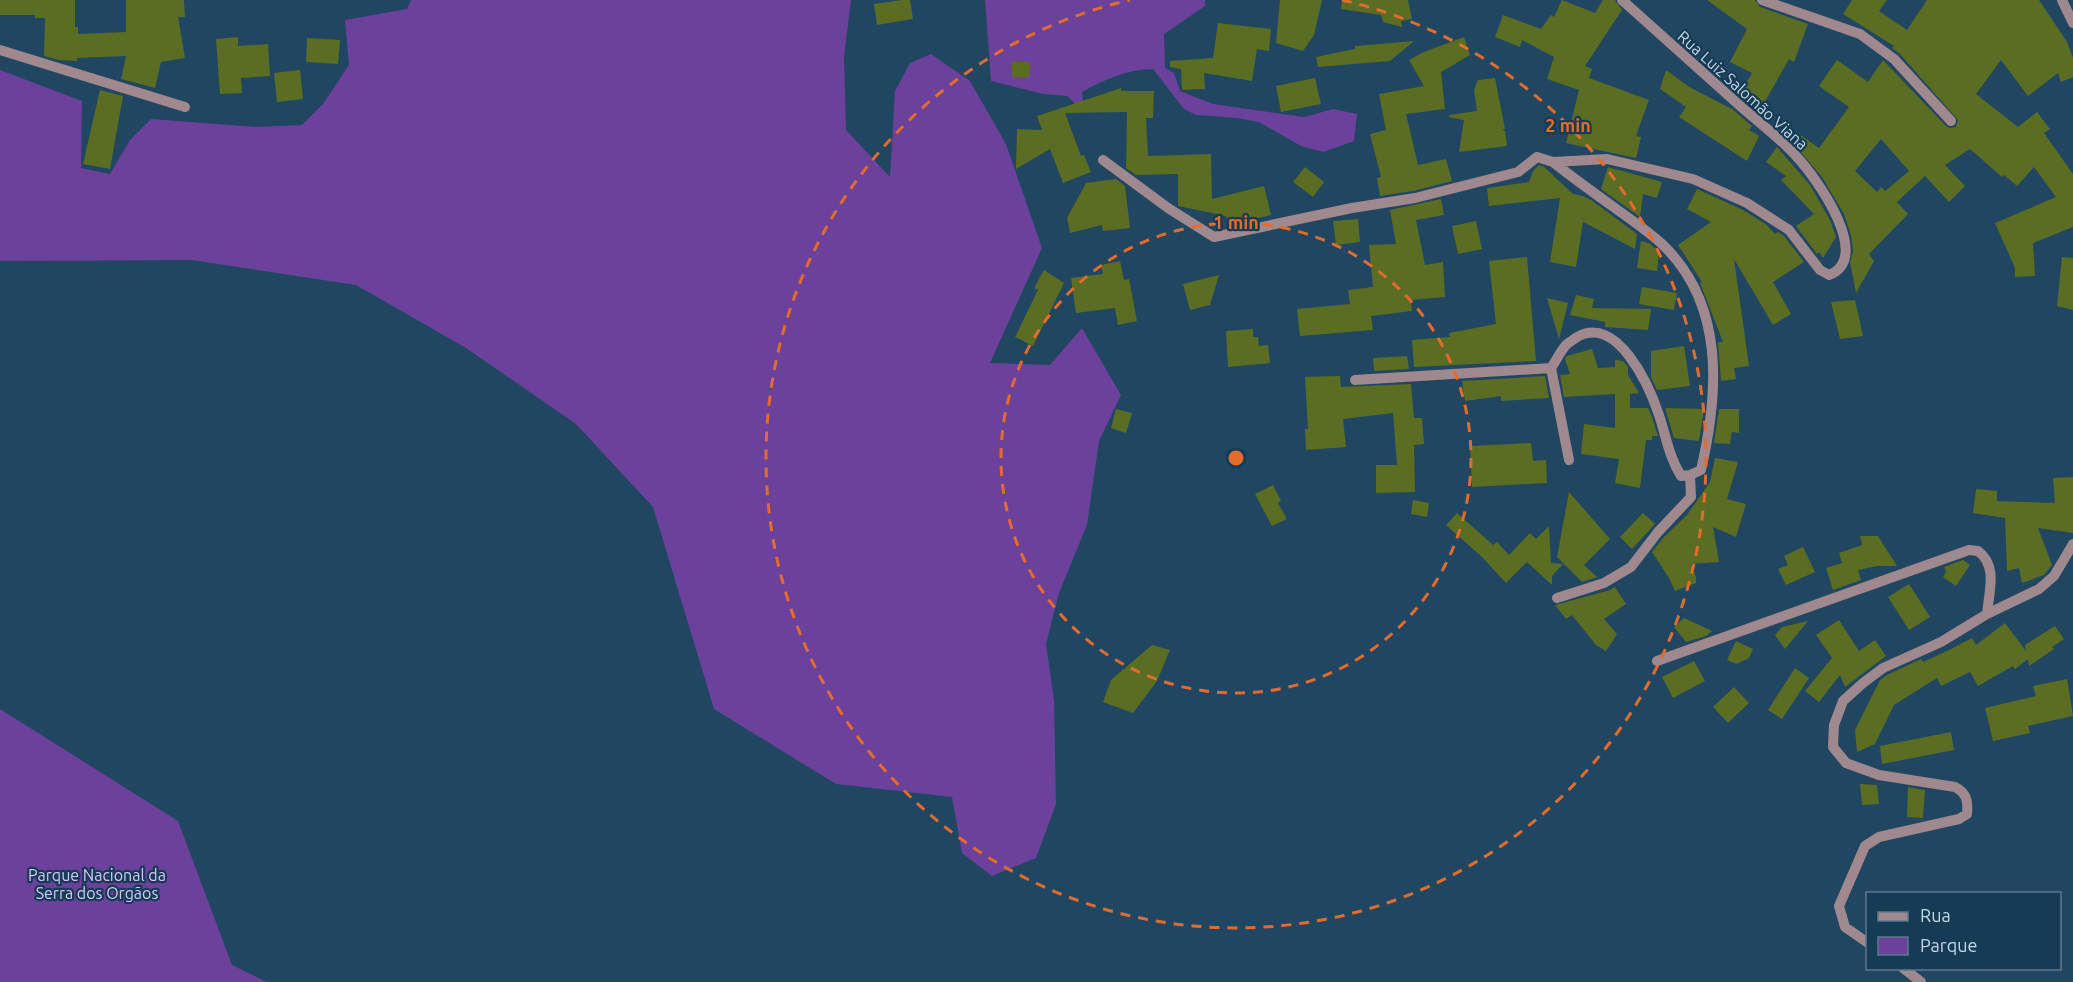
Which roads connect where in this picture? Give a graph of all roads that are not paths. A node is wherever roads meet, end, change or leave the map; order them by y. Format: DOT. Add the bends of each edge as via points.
graph roads {
  1 [pos="1622,0"];
  2 [pos="1762,0"];
  3 [pos="2062,0"];
  4 [pos="2073,22"];
  5 [pos="0,50"];
  6 [pos="185,107"];
  7 [pos="1951,121"];
  8 [pos="1103,159"];
  9 [pos="1553,162"];
  10 [pos="1551,368"];
  11 [pos="1354,380"];
  12 [pos="1569,460"];
  13 [pos="1690,476"];
  14 [pos="2073,544"];
  15 [pos="1557,598"];
  16 [pos="1987,614"];
  17 [pos="1657,661"];
  18 [pos="1866,942"];
  19 [pos="1903,970"];
  20 [pos="1921,982"];
  1 -- 9 [label="street, Rua Luiz Salomão Viana" via="1796,156 1826,195 1846,245 1846,259 1839,271 1829,275 1820,270 1789,230 1747,204 1693,179 1607,159"];
  2 -- 7 [label="street" via="1860,34 1894,59"];
  3 -- 4 [label="street"];
  5 -- 6 [label="street"];
  8 -- 9 [label="street" via="1214,237 1415,198 1518,172 1537,157"];
  9 -- 13 [label="street" via="1662,243 1686,271 1701,302 1713,348 1714,390 1701,470"];
  10 -- 11 [label="street"];
  10 -- 12 [label="street"];
  10 -- 13 [label="street" via="1567,344 1587,331 1606,334 1617,341 1636,367 1658,413 1675,466 1681,476"];
  13 -- 15 [label="street" via="1691,497 1631,567 1604,583"];
  14 -- 16 [label="street" via="2054,576 2039,589"];
  16 -- 17 [label="street" via="1989,563 1978,551 1969,550"];
  16 -- 18 [label="street" via="1941,642 1883,668 1843,701 1834,725 1833,747 1846,763 1879,775 1955,787 1964,791 1968,803 1967,814 1959,819 1879,837 1865,846 1839,906 1845,927"];
  19 -- 20 [label="street"];
}
